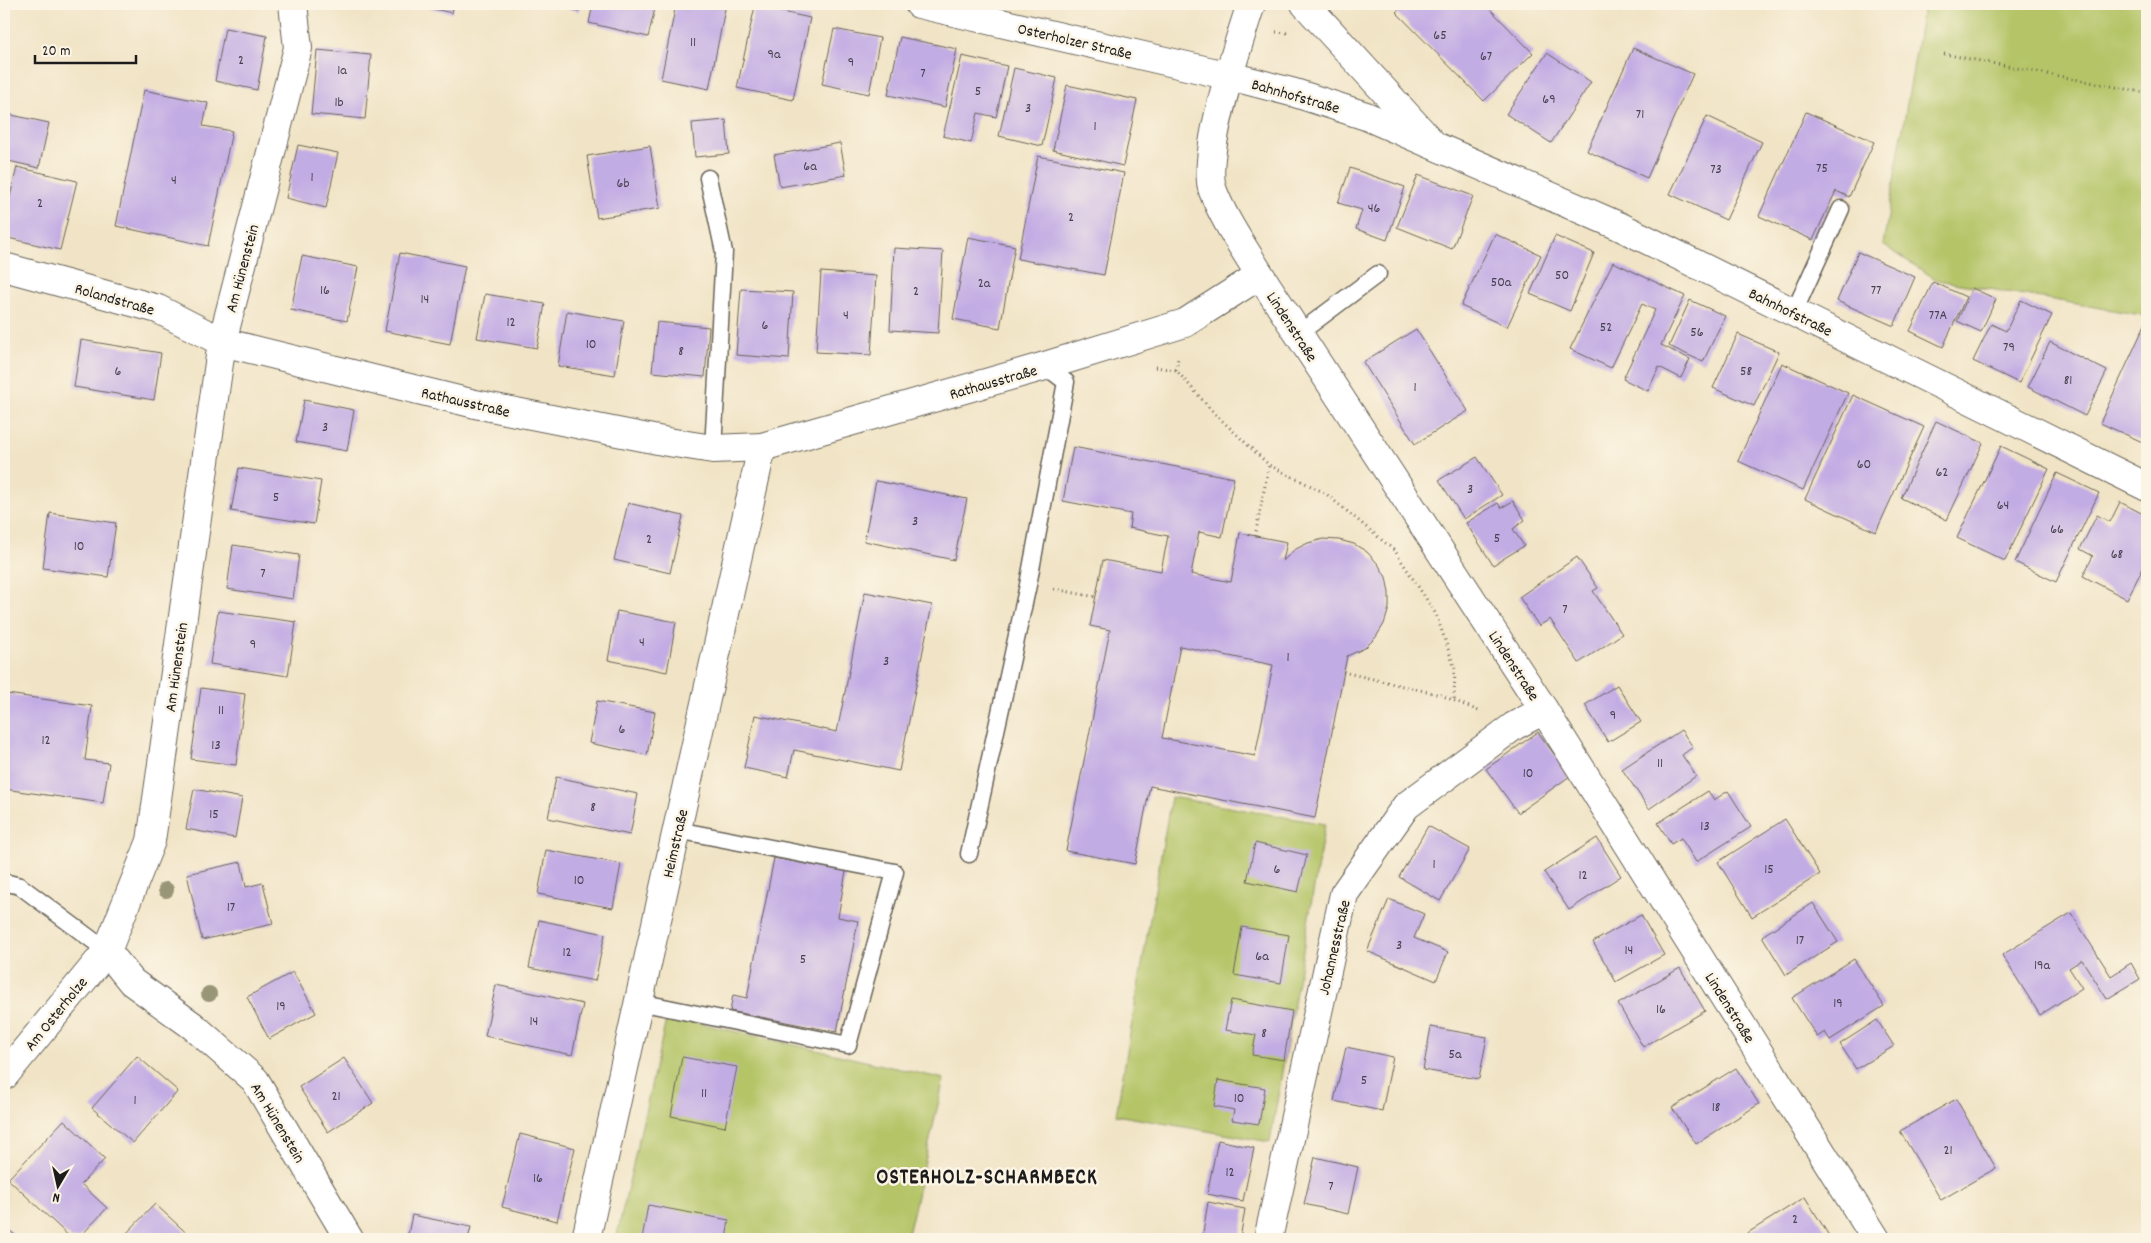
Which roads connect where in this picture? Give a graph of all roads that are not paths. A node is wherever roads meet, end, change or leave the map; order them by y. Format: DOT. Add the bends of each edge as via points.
graph roads {
  1 [pos="292,4"];
  2 [pos="919,4"];
  3 [pos="1251,4"];
  4 [pos="1304,4"];
  5 [pos="1230,76"];
  6 [pos="1432,143"];
  7 [pos="708,178"];
  8 [pos="1841,209"];
  9 [pos="4,267"];
  10 [pos="1378,274"];
  11 [pos="1260,275"];
  12 [pos="1794,312"];
  13 [pos="1298,334"];
  14 [pos="222,342"];
  15 [pos="1045,366"];
  16 [pos="762,447"];
  17 [pos="713,449"];
  18 [pos="2147,487"];
  19 [pos="1544,710"];
  20 [pos="677,830"];
  21 [pos="969,854"];
  22 [pos="4,882"];
  23 [pos="107,950"];
  24 [pos="639,1002"];
  25 [pos="4,1076"];
  26 [pos="349,1239"];
  27 [pos="586,1239"];
  28 [pos="1268,1239"];
  29 [pos="1876,1239"];
  1 -- 14 [label="street, Am Hünenstein" via="298,48"];
  2 -- 5 [label="street, Osterholzer Straße"];
  3 -- 5 [label="street, Bahnhofstraße"];
  4 -- 6 [label="street, Bahnhofstraße"];
  5 -- 6 [label="street, Bahnhofstraße" via="1366,116"];
  5 -- 11 [label="street, Lindenstraße" via="1212,152 1212,189"];
  6 -- 12 [label="street, Bahnhofstraße" via="1619,226"];
  7 -- 17 [label="lane" via="724,252"];
  8 -- 12 [label="lane"];
  9 -- 14 [label="street, Rolandstraße" via="158,310"];
  10 -- 13 [label="lane"];
  11 -- 13 [label="street, Lindenstraße"];
  11 -- 15 [label="street, Rathausstraße" via="1185,323"];
  12 -- 18 [label="street, Bahnhofstraße"];
  13 -- 19 [label="street, Lindenstraße"];
  14 -- 17 [label="street, Rathausstraße" via="474,404"];
  14 -- 23 [label="street, Am Hünenstein" via="152,841"];
  15 -- 16 [label="street, Rathausstraße"];
  15 -- 21 [label="lane" via="1066,382 1028,584"];
  16 -- 17 [label="street, Rathausstraße"];
  16 -- 20 [label="street, Heimstraße"];
  19 -- 28 [label="street, Johannesstraße" via="1514,726 1406,806 1344,894"];
  19 -- 29 [label="street, Lindenstraße"];
  20 -- 24 [label="street, Heimstraße"];
  20 -- 24 [label="lane" via="895,872 848,1045"];
  22 -- 23 [label="lane" via="20,886"];
  23 -- 25 [label="street, Am Osterholze"];
  23 -- 26 [label="street, Am Hünenstein" via="132,982 192,1026 255,1080"];
  24 -- 27 [label="street, Heimstraße"];
}
